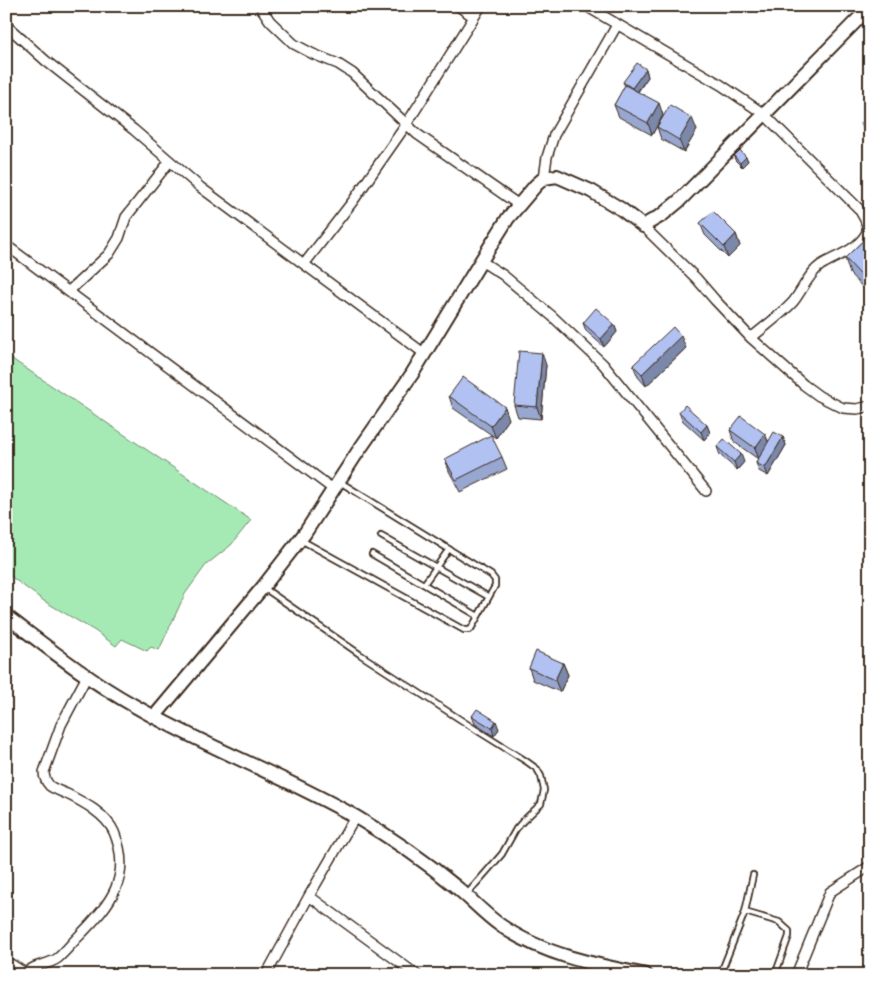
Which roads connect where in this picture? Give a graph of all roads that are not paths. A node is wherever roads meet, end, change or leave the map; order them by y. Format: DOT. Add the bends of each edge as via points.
graph roads {
  1 [pos="260,6"];
  2 [pos="458,6"];
  3 [pos="481,6"];
  4 [pos="586,6"];
  5 [pos="870,8"];
  6 [pos="474,17"];
  7 [pos="617,25"];
  8 [pos="8,30"];
  9 [pos="764,114"];
  10 [pos="406,125"];
  11 [pos="170,161"];
  12 [pos="544,178"];
  13 [pos="520,205"];
  14 [pos="643,226"];
  15 [pos="6,245"];
  16 [pos="480,261"];
  17 [pos="305,263"];
  18 [pos="69,291"];
  19 [pos="751,338"];
  20 [pos="425,354"];
  21 [pos="870,406"];
  22 [pos="336,484"];
  23 [pos="706,491"];
  24 [pos="381,536"];
  25 [pos="300,539"];
  26 [pos="449,549"];
  27 [pos="372,554"];
  28 [pos="436,567"];
  29 [pos="424,584"];
  30 [pos="263,587"];
  31 [pos="489,597"];
  32 [pos="6,616"];
  33 [pos="478,616"];
  34 [pos="87,676"];
  35 [pos="154,716"];
  36 [pos="355,817"];
  37 [pos="870,866"];
  38 [pos="753,875"];
  39 [pos="466,895"];
  40 [pos="309,896"];
  41 [pos="745,912"];
  42 [pos="6,961"];
  43 [pos="24,974"];
  44 [pos="266,975"];
  45 [pos="417,975"];
  46 [pos="646,975"];
  47 [pos="720,975"];
  48 [pos="775,975"];
  49 [pos="796,975"];
  1 -- 10 [label="street" via="270,22 294,44 352,73"];
  2 -- 6 [label="street"];
  3 -- 6 [label="street"];
  4 -- 7 [label="street"];
  5 -- 9 [label="street"];
  6 -- 10 [label="street"];
  7 -- 9 [label="street" via="721,85"];
  7 -- 12 [label="street" via="554,135"];
  8 -- 11 [label="street"];
  9 -- 14 [label="street" via="679,201"];
  9 -- 19 [label="street" via="859,209 868,228 847,252 815,270 791,303"];
  10 -- 13 [label="street"];
  10 -- 17 [label="street"];
  11 -- 17 [label="street" via="200,187"];
  11 -- 18 [label="street" via="126,217 109,254"];
  12 -- 13 [label="street"];
  12 -- 14 [label="street" via="557,176 592,191"];
  13 -- 16 [label="street"];
  14 -- 19 [label="street"];
  15 -- 18 [label="street"];
  16 -- 20 [label="street"];
  16 -- 23 [label="street" via="503,275 552,316 603,364"];
  17 -- 20 [label="street"];
  18 -- 22 [label="street"];
  19 -- 21 [label="street" via="790,374 831,403 843,408"];
  20 -- 22 [label="street"];
  22 -- 25 [label="street"];
  22 -- 26 [label="lane"];
  24 -- 28 [label="lane"];
  25 -- 30 [label="street"];
  25 -- 33 [label="lane" via="464,630 471,629"];
  26 -- 28 [label="lane"];
  26 -- 31 [label="lane" via="495,580"];
  27 -- 29 [label="lane"];
  28 -- 29 [label="lane"];
  28 -- 31 [label="lane"];
  29 -- 33 [label="lane"];
  30 -- 35 [label="street"];
  30 -- 39 [label="lane" via="361,656 537,769 544,790 541,804 516,829 502,854"];
  31 -- 33 [label="lane"];
  32 -- 34 [label="street"];
  34 -- 35 [label="street"];
  34 -- 43 [label="street" via="61,725 44,778 49,786 79,800 102,816 113,831 121,859 120,880 96,919 57,959"];
  35 -- 36 [label="street"];
  36 -- 39 [label="street" via="424,860"];
  36 -- 40 [label="street"];
  37 -- 49 [label="street" via="830,892"];
  38 -- 41 [label="lane"];
  39 -- 46 [label="street" via="501,926 532,943 580,962"];
  40 -- 44 [label="street"];
  40 -- 45 [label="street"];
  41 -- 47 [label="lane"];
  41 -- 48 [label="lane" via="779,922 789,931"];
  42 -- 43 [label="street"];
}
